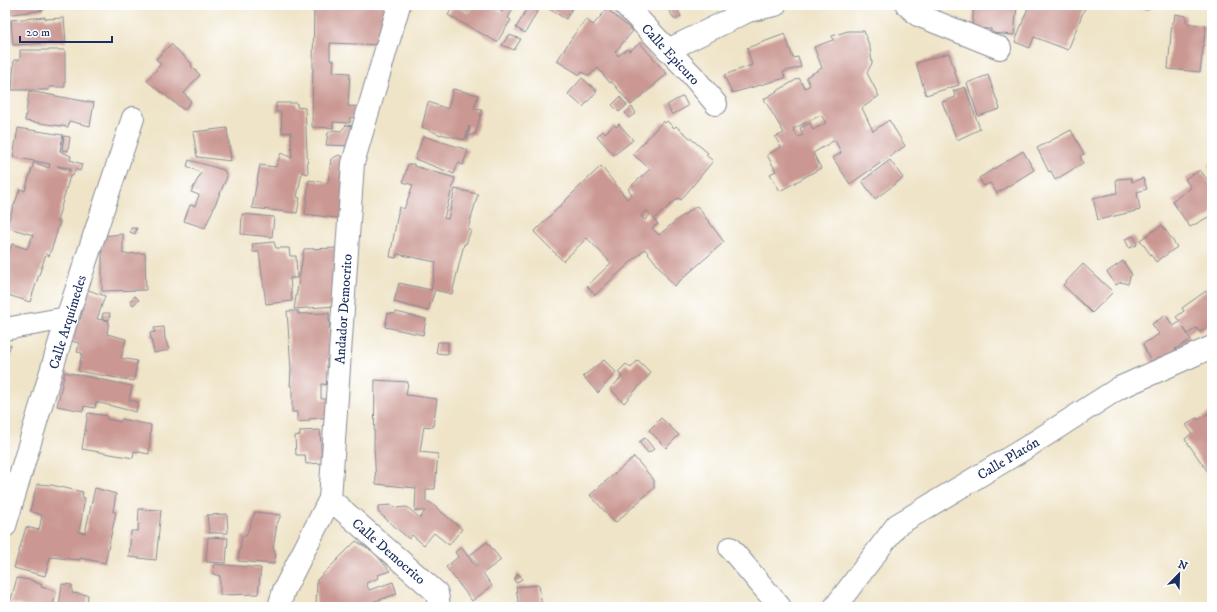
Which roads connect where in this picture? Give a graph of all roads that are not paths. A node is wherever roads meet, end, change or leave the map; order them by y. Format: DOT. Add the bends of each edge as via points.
graph roads {
  1 [pos="399,5"];
  2 [pos="625,5"];
  3 [pos="775,5"];
  4 [pos="907,5"];
  5 [pos="1000,48"];
  6 [pos="668,50"];
  7 [pos="716,104"];
  8 [pos="133,118"];
  9 [pos="67,318"];
  10 [pos="5,329"];
  11 [pos="1212,347"];
  12 [pos="330,499"];
  13 [pos="5,526"];
  14 [pos="730,548"];
  15 [pos="280,607"];
  16 [pos="439,607"];
  17 [pos="780,607"];
  18 [pos="835,607"];
  1 -- 12 [label="street, Andador Democrito" via="353,163"];
  2 -- 6 [label="street, Calle Epicuro"];
  3 -- 6 [label="street" via="748,11"];
  4 -- 5 [label="street" via="918,15"];
  6 -- 7 [label="street, Calle Epicuro"];
  8 -- 9 [label="street, Calle Arquímedes"];
  9 -- 10 [label="street"];
  9 -- 13 [label="street, Calle Arquímedes"];
  11 -- 18 [label="street, Calle Platón" via="1119,388 1024,449 897,524"];
  12 -- 15 [label="street, Andador Democrito" via="284,590"];
  12 -- 16 [label="street, Calle Democrito" via="437,593"];
  14 -- 17 [label="street"];
}
